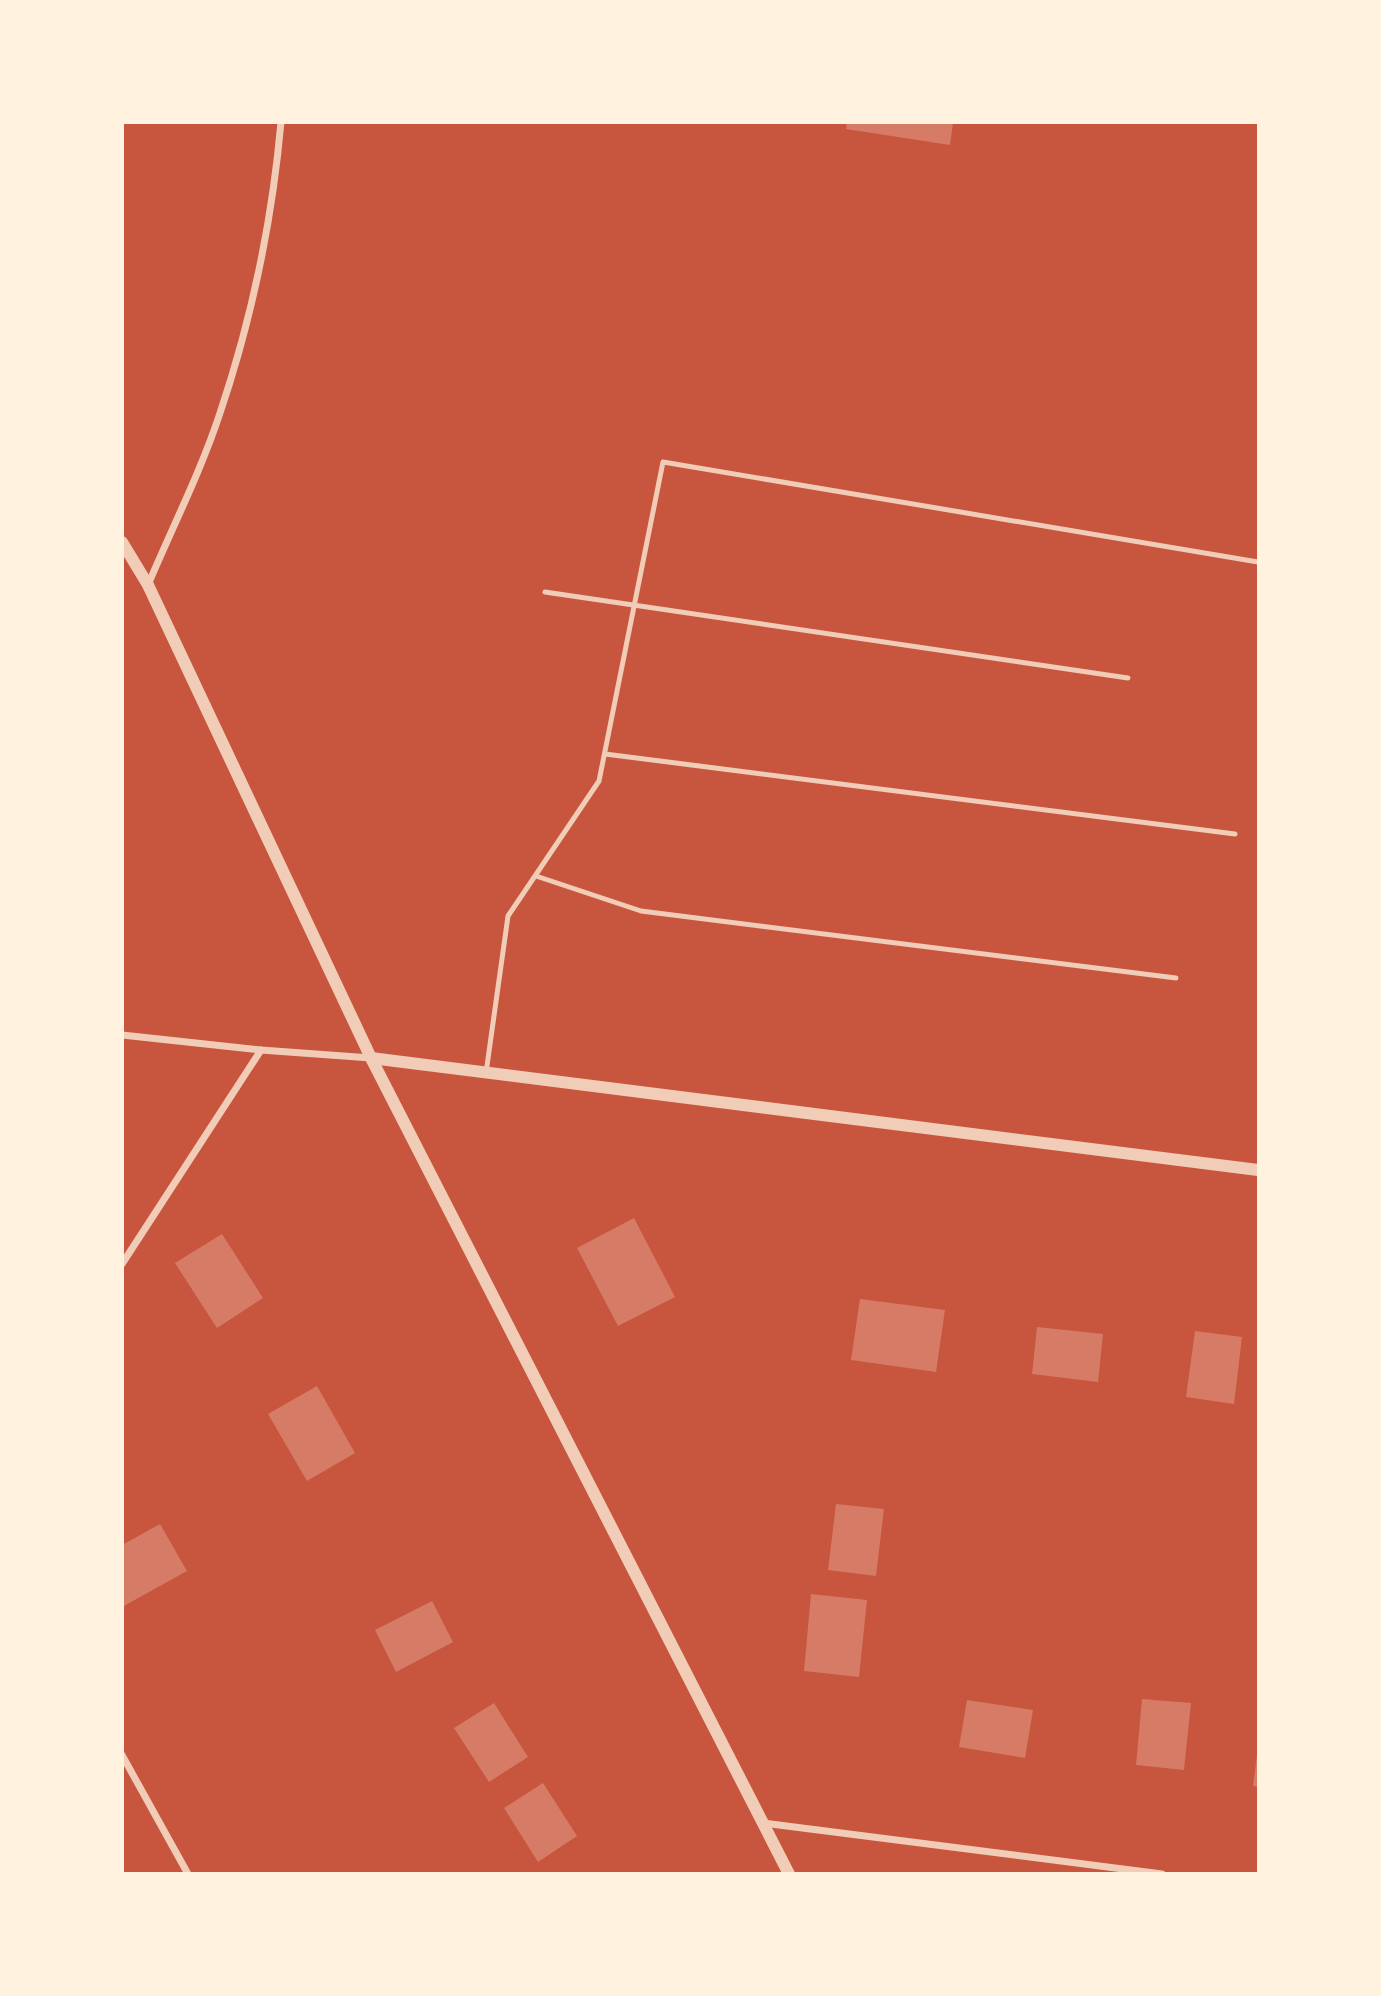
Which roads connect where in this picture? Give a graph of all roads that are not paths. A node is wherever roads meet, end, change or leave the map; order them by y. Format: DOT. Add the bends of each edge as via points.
graph roads {
  1 [pos="281,122"];
  2 [pos="122,542"];
  3 [pos="1258,562"];
  4 [pos="148,585"];
  5 [pos="545,592"];
  6 [pos="634,605"];
  7 [pos="1128,678"];
  8 [pos="605,754"];
  9 [pos="1235,834"];
  10 [pos="536,876"];
  11 [pos="1176,978"];
  12 [pos="122,1034"];
  13 [pos="261,1050"];
  14 [pos="371,1058"];
  15 [pos="486,1073"];
  16 [pos="1258,1170"];
  17 [pos="122,1264"];
  18 [pos="122,1755"];
  19 [pos="763,1823"];
  20 [pos="188,1874"];
  21 [pos="789,1874"];
  22 [pos="1162,1874"];
  1 -- 4 [label="street" via="265,247 243,340 219,416"];
  2 -- 4 [label="street"];
  3 -- 6 [label="lane" via="663,462"];
  4 -- 14 [label="street"];
  5 -- 6 [label="lane"];
  6 -- 7 [label="lane"];
  6 -- 8 [label="lane"];
  8 -- 9 [label="lane"];
  8 -- 10 [label="lane" via="599,780"];
  10 -- 11 [label="lane" via="640,911"];
  10 -- 15 [label="lane" via="508,916"];
  12 -- 13 [label="street"];
  13 -- 14 [label="street"];
  13 -- 17 [label="street"];
  14 -- 15 [label="street"];
  14 -- 19 [label="street"];
  15 -- 16 [label="street"];
  18 -- 20 [label="street"];
  19 -- 21 [label="street"];
  19 -- 22 [label="street"];
}
